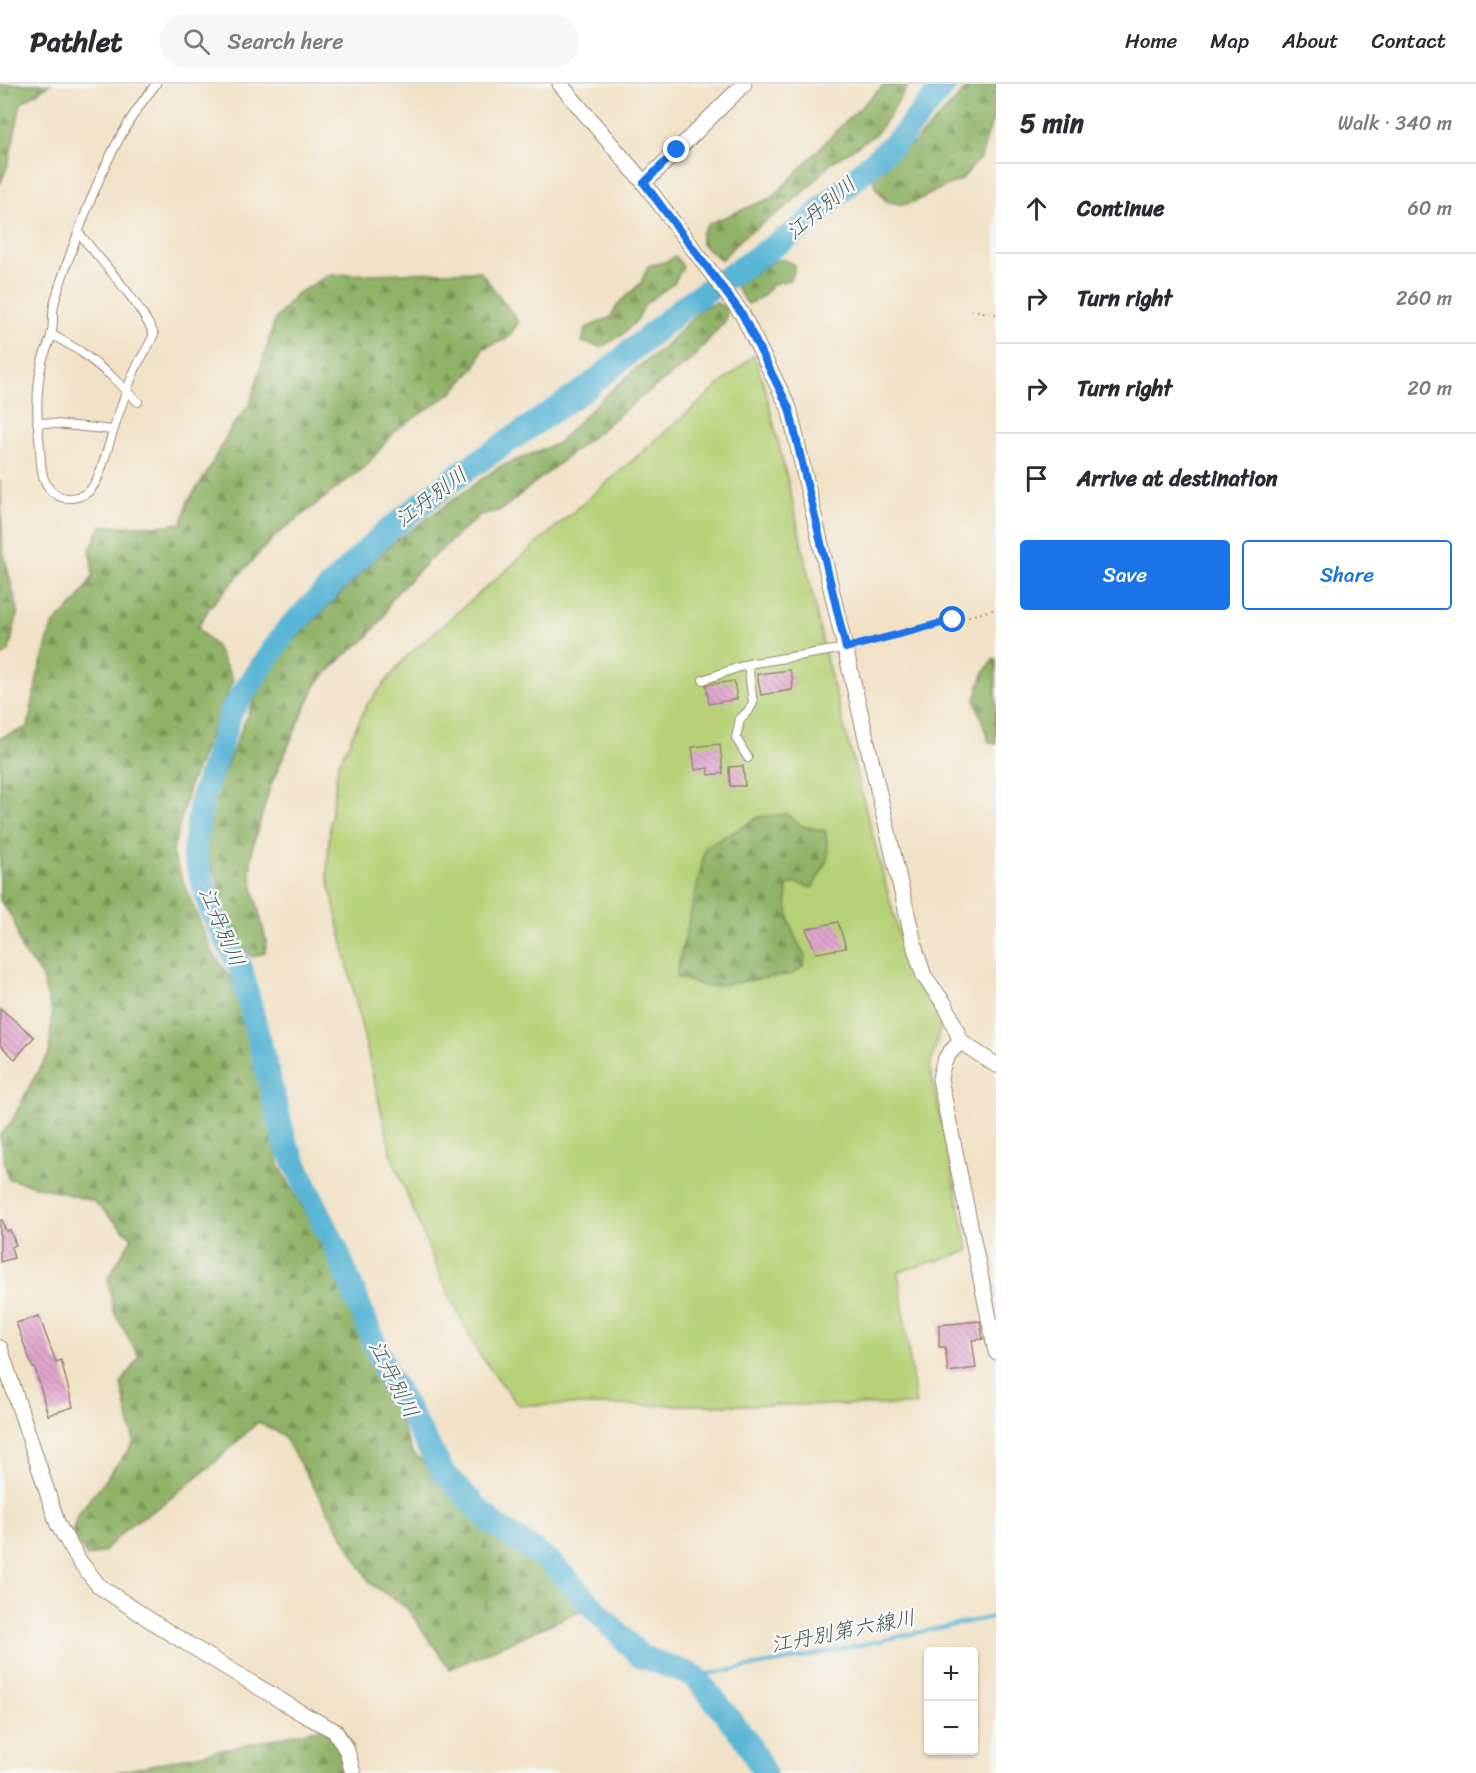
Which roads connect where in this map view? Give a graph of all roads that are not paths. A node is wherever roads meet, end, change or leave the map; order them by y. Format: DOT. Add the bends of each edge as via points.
graph roads {
  1 [pos="156,84"];
  2 [pos="560,84"];
  3 [pos="744,84"];
  4 [pos="644,183"];
  5 [pos="78,232"];
  6 [pos="51,334"];
  7 [pos="127,391"];
  8 [pos="138,402"];
  9 [pos="37,422"];
  10 [pos="113,430"];
  11 [pos="846,648"];
  12 [pos="748,664"];
  13 [pos="703,680"];
  14 [pos="748,758"];
  15 [pos="960,1042"];
  16 [pos="996,1065"];
  17 [pos="0,1348"];
  18 [pos="996,1352"];
  19 [pos="352,1773"];
  1 -- 5 [label="lane" via="139,104 113,150"];
  2 -- 4 [label="street"];
  3 -- 4 [label="street"];
  4 -- 11 [label="street" via="742,314 789,408"];
  5 -- 6 [label="lane" via="54,306"];
  5 -- 7 [label="lane" via="125,287 154,334"];
  6 -- 7 [label="lane" via="80,351"];
  6 -- 9 [label="lane" via="42,363"];
  7 -- 8 [label="lane"];
  7 -- 10 [label="lane"];
  9 -- 10 [label="lane"];
  9 -- 10 [label="lane" via="45,483 67,499 87,493 95,484"];
  11 -- 12 [label="lane"];
  11 -- 15 [label="street" via="916,952 924,976 945,1006"];
  12 -- 13 [label="lane"];
  12 -- 14 [label="lane" via="753,703 740,719 736,738"];
  15 -- 16 [label="street"];
  15 -- 18 [label="street" via="943,1062 940,1079"];
  17 -- 19 [label="street" via="58,1526 99,1586 335,1731 347,1751"];
}
